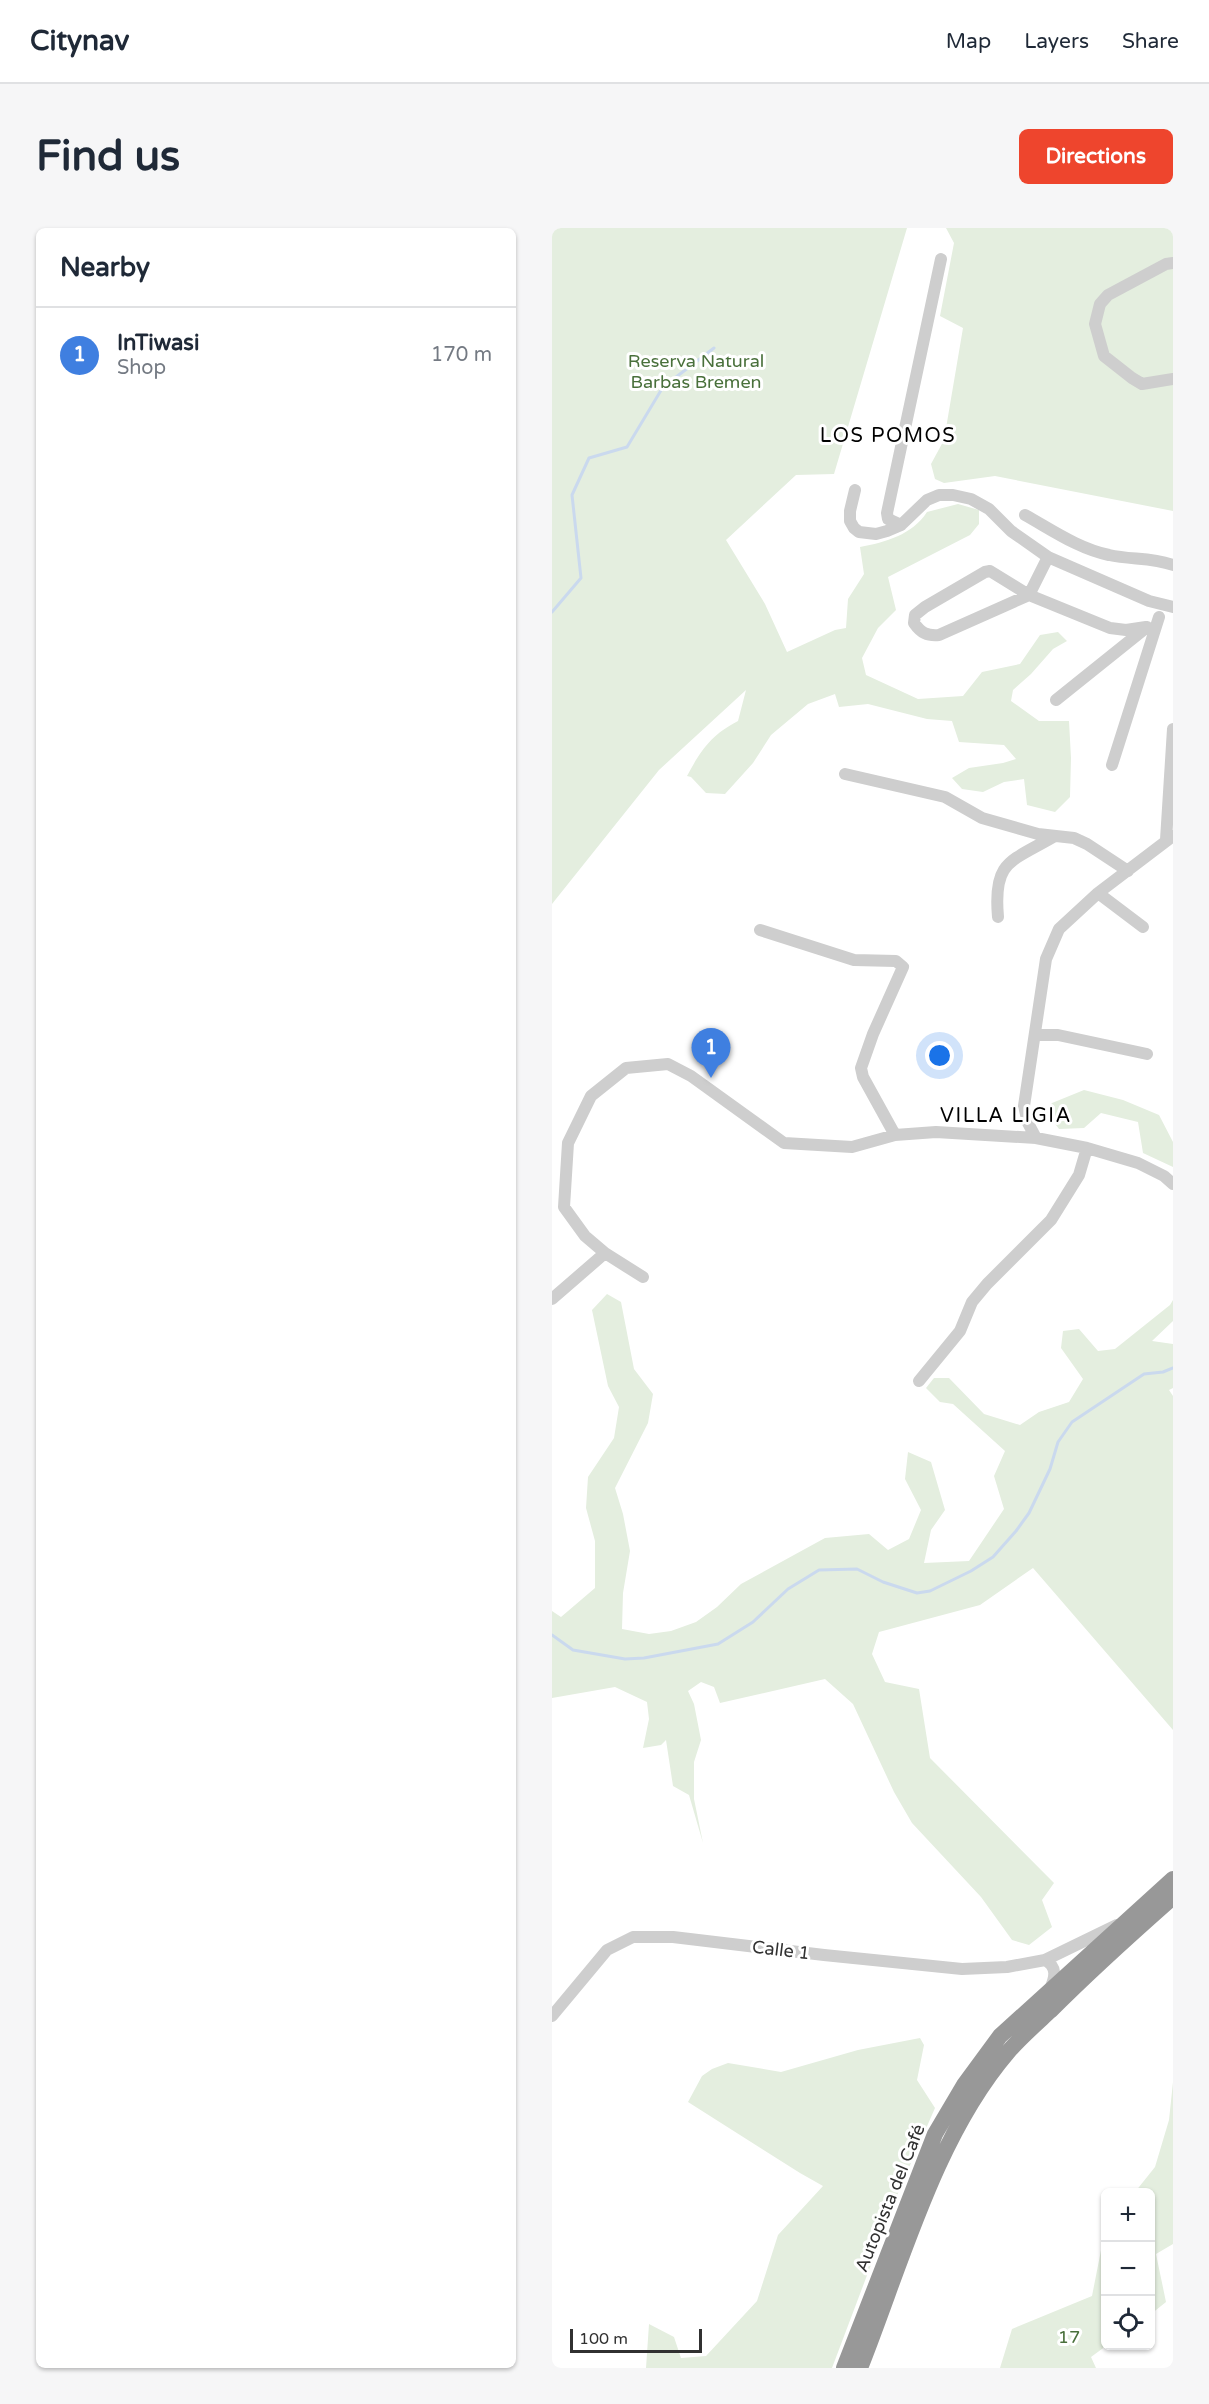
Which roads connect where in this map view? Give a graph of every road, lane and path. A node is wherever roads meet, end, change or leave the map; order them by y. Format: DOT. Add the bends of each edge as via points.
graph roads {
  1 [pos="941,259"];
  2 [pos="1173,263"];
  3 [pos="1173,379"];
  4 [pos="855,490"];
  5 [pos="1025,515"];
  6 [pos="901,525"];
  7 [pos="1047,557"];
  8 [pos="1173,565"];
  9 [pos="1029,595"];
  10 [pos="1173,606"];
  11 [pos="1159,617"];
  12 [pos="1146,627"];
  13 [pos="1056,700"];
  14 [pos="1173,729"];
  15 [pos="1112,765"];
  16 [pos="845,774"];
  17 [pos="1053,837"];
  18 [pos="1170,838"];
  19 [pos="1128,871"];
  20 [pos="1098,893"];
  21 [pos="998,917"];
  22 [pos="1143,927"];
  23 [pos="760,930"];
  24 [pos="1036,1035"];
  25 [pos="1147,1054"];
  26 [pos="895,1135"];
  27 [pos="1035,1138"];
  28 [pos="1087,1148"];
  29 [pos="1173,1184"];
  30 [pos="605,1253"];
  31 [pos="643,1278"];
  32 [pos="552,1299"];
  33 [pos="919,1381"];
  34 [pos="1173,1878"];
  35 [pos="1173,1897"];
  36 [pos="1128,1919"];
  37 [pos="1045,1960"];
  38 [pos="1049,1992"];
  39 [pos="557,2004"];
  40 [pos="552,2016"];
  41 [pos="844,2368"];
  42 [pos="860,2368"];
  1 -- 6 [label="street" via="887,513 888,519"];
  2 -- 3 [label="street" via="1108,295 1100,304 1095,324 1104,356 1132,378 1142,384"];
  4 -- 6 [label="street" via="850,521 859,532 876,534"];
  5 -- 8 [label="street" via="1085,548 1110,556 1160,560"];
  6 -- 7 [label="street" via="927,500 953,495 989,509"];
  7 -- 9 [label="street"];
  7 -- 10 [label="street" via="1149,602"];
  9 -- 9 [label="street" via="939,635 921,633 914,623 915,615 925,607 985,572 990,571"];
  9 -- 12 [label="street" via="1110,628"];
  10 -- 11 [label="street"];
  11 -- 12 [label="street"];
  11 -- 15 [label="street"];
  12 -- 13 [label="street"];
  14 -- 18 [label="street"];
  16 -- 17 [label="street" via="945,797 982,818"];
  17 -- 19 [label="street" via="1074,838"];
  17 -- 21 [label="street" via="1010,862 1000,873 996,892"];
  18 -- 19 [label="street"];
  19 -- 20 [label="street"];
  20 -- 22 [label="street"];
  20 -- 24 [label="street" via="1059,929 1046,959"];
  23 -- 26 [label="street" via="854,960 896,961 903,967 861,1068"];
  24 -- 25 [label="street" via="1058,1035"];
  24 -- 27 [label="street" via="1024,1106"];
  26 -- 27 [label="street" via="936,1132"];
  26 -- 30 [label="street" via="852,1146 784,1143 691,1076 668,1064 626,1068 591,1096 568,1143 564,1207 585,1236"];
  27 -- 28 [label="street"];
  28 -- 29 [label="street" via="1138,1163"];
  28 -- 33 [label="street" via="1079,1175 1051,1220 972,1302 960,1331"];
  30 -- 31 [label="street"];
  30 -- 32 [label="street"];
  34 -- 36 [label="highway, Autopista del Café"];
  35 -- 42 [label="highway, Autopista del Café" via="1008,2052 964,2115 935,2173"];
  36 -- 37 [label="street, Calle 1"];
  36 -- 38 [label="highway, Autopista del Café"];
  37 -- 38 [label="street" via="1054,1970"];
  37 -- 39 [label="street, Calle 1" via="962,1969 633,1936 606,1950"];
  38 -- 41 [label="highway, Autopista del Café" via="1000,2036 935,2134"];
  39 -- 40 [label="street, Calle 1"];
}
